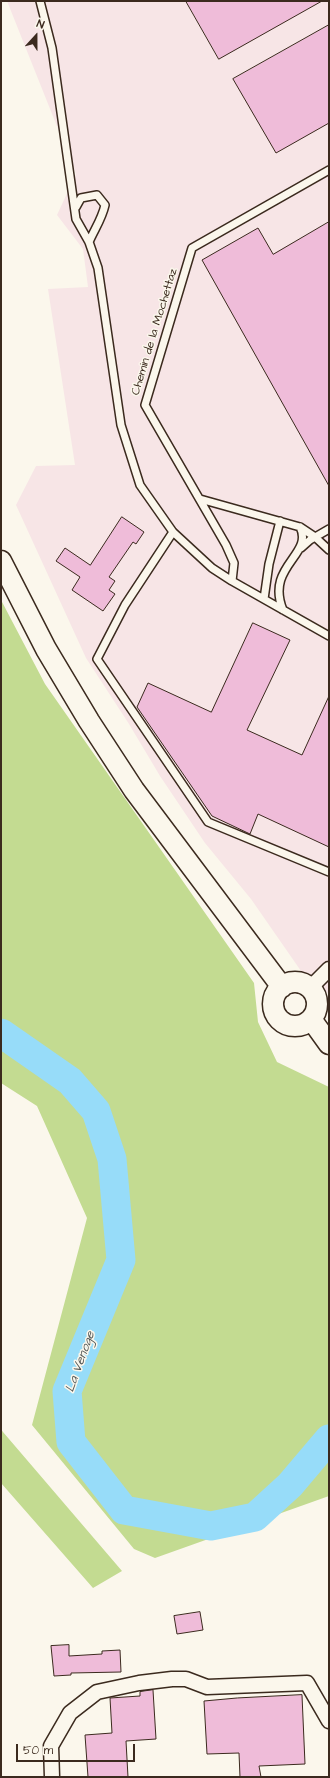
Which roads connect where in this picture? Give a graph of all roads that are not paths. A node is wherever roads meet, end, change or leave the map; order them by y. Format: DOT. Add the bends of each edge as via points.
graph roads {
  1 [pos="40,1"];
  2 [pos="329,170"];
  3 [pos="76,207"];
  4 [pos="88,242"];
  5 [pos="200,499"];
  6 [pos="280,521"];
  7 [pos="300,527"];
  8 [pos="329,529"];
  9 [pos="173,532"];
  10 [pos="315,537"];
  11 [pos="329,550"];
  12 [pos="299,551"];
  13 [pos="1,561"];
  14 [pos="232,581"];
  15 [pos="264,599"];
  16 [pos="284,610"];
  17 [pos="329,636"];
  18 [pos="329,872"];
  19 [pos="329,969"];
  20 [pos="282,987"];
  21 [pos="310,988"];
  22 [pos="311,1020"];
  23 [pos="329,1044"];
  24 [pos="329,1721"];
  25 [pos="52,1777"];
  1 -- 3 [label="lane" via="52,48 73,201"];
  2 -- 5 [label="lane, Chemin de la Mochettaz" via="192,248 145,405"];
  3 -- 4 [label="lane" via="76,219"];
  3 -- 4 [label="lane" via="80,198 97,195 104,205 102,216"];
  4 -- 9 [label="lane" via="98,268 121,425 140,485"];
  5 -- 6 [label="lane"];
  5 -- 14 [label="lane, Chemin de la Mochettaz" via="234,563"];
  6 -- 7 [label="lane"];
  6 -- 15 [label="lane" via="269,564"];
  7 -- 10 [label="lane"];
  7 -- 12 [label="lane" via="303,541"];
  8 -- 10 [label="lane"];
  9 -- 14 [label="lane" via="212,568"];
  9 -- 18 [label="lane" via="125,605 97,660 208,822"];
  10 -- 11 [label="lane"];
  10 -- 12 [label="lane"];
  12 -- 16 [label="lane" via="281,577 279,600"];
  13 -- 20 [label="main road" via="46,649 134,790"];
  14 -- 15 [label="lane"];
  15 -- 16 [label="lane"];
  16 -- 17 [label="lane"];
  19 -- 21 [label="street"];
  20 -- 21 [label="main road" via="296,982"];
  20 -- 22 [label="main road" via="274,999 273,1006 279,1019 291,1026 305,1024"];
  21 -- 22 [label="main road" via="317,1007"];
  22 -- 23 [label="main road"];
  24 -- 25 [label="street" via="307,1683 207,1687 186,1679 172,1679 106,1689 97,1692 70,1713 51,1746"];
}
